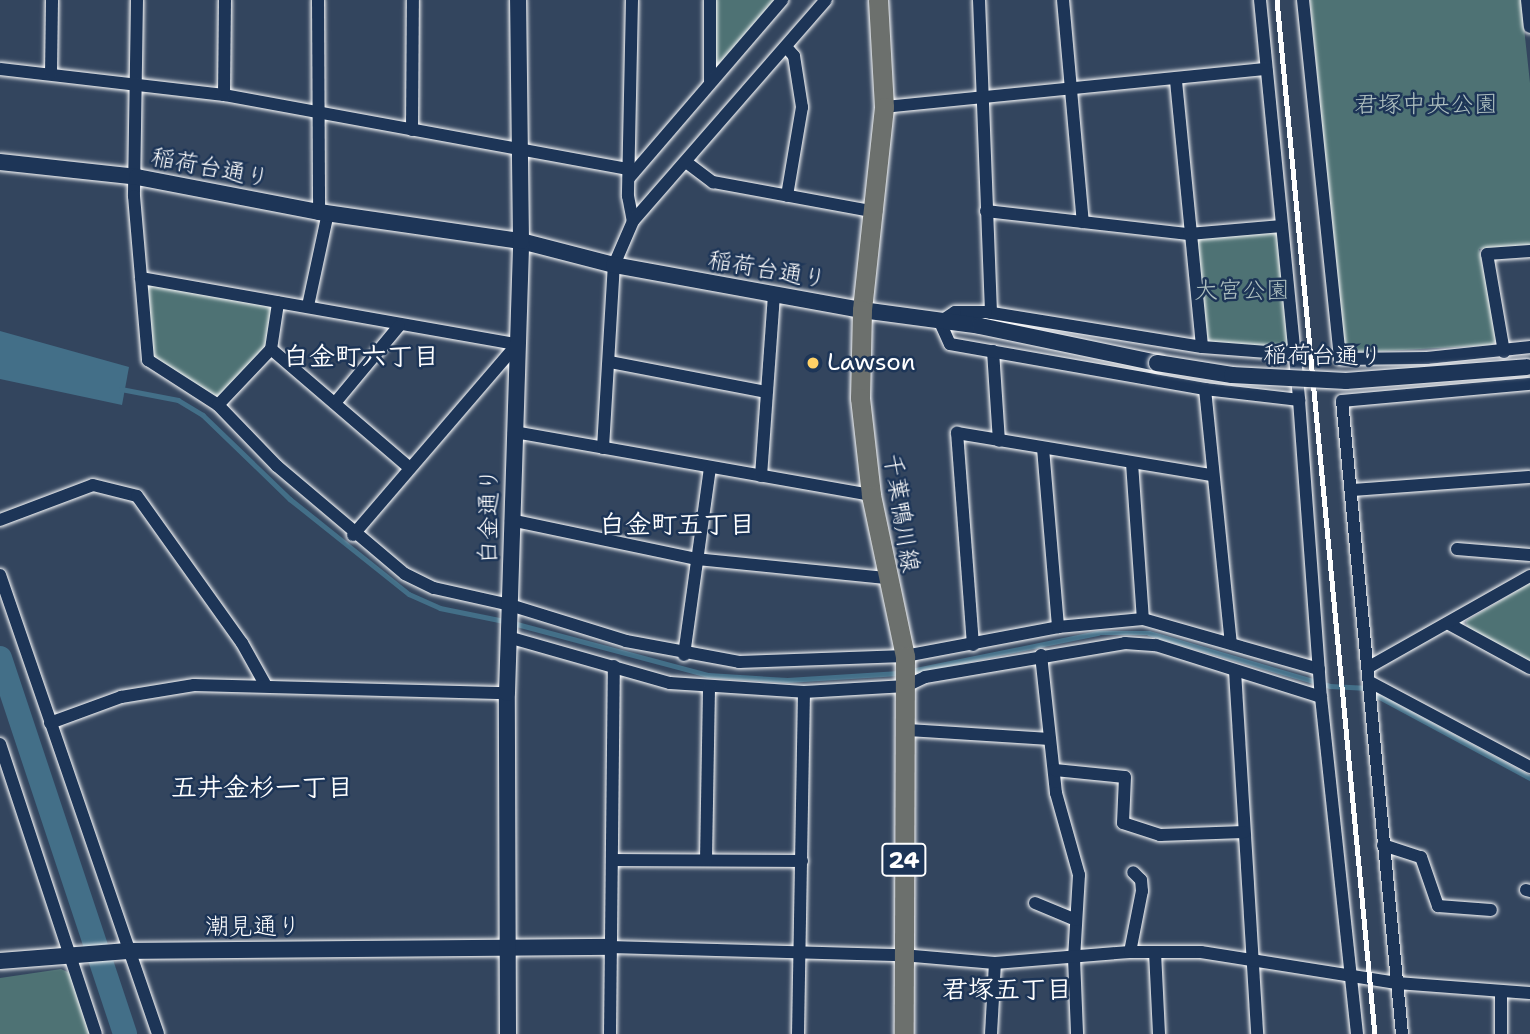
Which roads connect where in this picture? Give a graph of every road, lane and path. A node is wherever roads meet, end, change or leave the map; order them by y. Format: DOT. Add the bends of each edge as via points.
graph roads {
  1 [pos="52,0"];
  2 [pos="138,0"];
  3 [pos="225,0"];
  4 [pos="318,0"];
  5 [pos="413,0"];
  6 [pos="518,0"];
  7 [pos="632,0"];
  8 [pos="710,0"];
  9 [pos="782,0"];
  10 [pos="826,0"];
  11 [pos="878,0"];
  12 [pos="979,0"];
  13 [pos="1260,0"];
  14 [pos="1303,0"];
  15 [pos="1527,0"];
  16 [pos="1067,1"];
  17 [pos="1530,27"];
  18 [pos="786,47"];
  19 [pos="0,69"];
  20 [pos="1266,69"];
  21 [pos="51,73"];
  22 [pos="1176,81"];
  23 [pos="137,82"];
  24 [pos="710,82"];
  25 [pos="1072,90"];
  26 [pos="224,94"];
  27 [pos="981,100"];
  28 [pos="884,107"];
  29 [pos="317,113"];
  30 [pos="412,130"];
  31 [pos="516,149"];
  32 [pos="0,162"];
  33 [pos="686,162"];
  34 [pos="629,173"];
  35 [pos="137,177"];
  36 [pos="787,196"];
  37 [pos="986,211"];
  38 [pos="876,212"];
  39 [pos="323,213"];
  40 [pos="634,221"];
  41 [pos="1083,222"];
  42 [pos="1282,226"];
  43 [pos="1189,234"];
  44 [pos="520,242"];
  45 [pos="1530,251"];
  46 [pos="614,265"];
  47 [pos="141,278"];
  48 [pos="774,295"];
  49 [pos="278,303"];
  50 [pos="309,306"];
  51 [pos="862,310"];
  52 [pos="991,313"];
  53 [pos="940,322"];
  54 [pos="399,326"];
  55 [pos="517,344"];
  56 [pos="1202,347"];
  57 [pos="1530,347"];
  58 [pos="271,349"];
  59 [pos="993,351"];
  60 [pos="1504,352"];
  61 [pos="1293,354"];
  62 [pos="610,362"];
  63 [pos="1528,367"];
  64 [pos="1530,384"];
  65 [pos="1205,389"];
  66 [pos="766,392"];
  67 [pos="1299,400"];
  68 [pos="335,403"];
  69 [pos="218,405"];
  70 [pos="514,432"];
  71 [pos="999,441"];
  72 [pos="603,448"];
  73 [pos="1043,448"];
  74 [pos="1132,463"];
  75 [pos="710,467"];
  76 [pos="410,468"];
  77 [pos="1212,475"];
  78 [pos="761,476"];
  79 [pos="1530,477"];
  80 [pos="1352,490"];
  81 [pos="871,495"];
  82 [pos="0,520"];
  83 [pos="511,520"];
  84 [pos="353,535"];
  85 [pos="1457,549"];
  86 [pos="1530,555"];
  87 [pos="696,559"];
  88 [pos="0,575"];
  89 [pos="1530,576"];
  90 [pos="887,578"];
  91 [pos="510,605"];
  92 [pos="1143,619"];
  93 [pos="1449,624"];
  94 [pos="1058,627"];
  95 [pos="508,637"];
  96 [pos="1231,643"];
  97 [pos="973,645"];
  98 [pos="684,655"];
  99 [pos="905,656"];
  100 [pos="1041,656"];
  101 [pos="614,666"];
  102 [pos="1369,667"];
  103 [pos="1530,668"];
  104 [pos="1319,669"];
  105 [pos="1235,671"];
  106 [pos="1370,682"];
  107 [pos="266,686"];
  108 [pos="906,686"];
  109 [pos="709,687"];
  110 [pos="804,692"];
  111 [pos="507,693"];
  112 [pos="1321,697"];
  113 [pos="50,723"];
  114 [pos="908,730"];
  115 [pos="1051,739"];
  116 [pos="0,744"];
  117 [pos="3,762"];
  118 [pos="1530,767"];
  119 [pos="1055,770"];
  120 [pos="1244,832"];
  121 [pos="1383,845"];
  122 [pos="614,860"];
  123 [pos="706,860"];
  124 [pos="802,861"];
  125 [pos="1133,872"];
  126 [pos="1035,903"];
  127 [pos="1492,910"];
  128 [pos="1076,920"];
  129 [pos="508,947"];
  130 [pos="610,947"];
  131 [pos="128,951"];
  132 [pos="1130,952"];
  133 [pos="1155,952"];
  134 [pos="68,953"];
  135 [pos="799,953"];
  136 [pos="902,955"];
  137 [pos="1074,958"];
  138 [pos="1252,958"];
  139 [pos="0,961"];
  140 [pos="996,963"];
  141 [pos="1353,975"];
  142 [pos="1397,983"];
  143 [pos="1501,991"];
  144 [pos="1530,993"];
  145 [pos="96,1034"];
  146 [pos="158,1034"];
  147 [pos="508,1034"];
  148 [pos="610,1034"];
  149 [pos="798,1034"];
  150 [pos="904,1034"];
  151 [pos="992,1034"];
  152 [pos="1077,1034"];
  153 [pos="1159,1034"];
  154 [pos="1257,1034"];
  155 [pos="1357,1034"];
  156 [pos="1402,1034"];
  157 [pos="1500,1034"];
  1 -- 21 [label="street"];
  2 -- 23 [label="street"];
  3 -- 26 [label="street"];
  4 -- 29 [label="street"];
  5 -- 30 [label="street"];
  6 -- 31 [label="street, 白金通り"];
  7 -- 34 [label="street"];
  8 -- 24 [label="street"];
  9 -- 24 [label="street"];
  10 -- 18 [label="street"];
  11 -- 28 [label="main road, 千葉鴨川線 / 24"];
  12 -- 27 [label="street"];
  13 -- 20 [label="street"];
  14 -- 60 [label="street" via="1339,359"];
  15 -- 17 [label="street"];
  16 -- 25 [label="street"];
  18 -- 33 [label="street"];
  18 -- 36 [label="street" via="794,56 802,107"];
  19 -- 21 [label="street"];
  20 -- 22 [label="street"];
  20 -- 42 [label="street"];
  21 -- 23 [label="street"];
  22 -- 25 [label="street"];
  22 -- 43 [label="street"];
  23 -- 26 [label="street"];
  23 -- 35 [label="street"];
  24 -- 34 [label="street"];
  25 -- 27 [label="street"];
  25 -- 41 [label="street"];
  26 -- 29 [label="street"];
  27 -- 28 [label="street"];
  27 -- 37 [label="street"];
  28 -- 38 [label="main road, 千葉鴨川線 / 24"];
  29 -- 30 [label="street"];
  29 -- 39 [label="street"];
  30 -- 31 [label="street"];
  31 -- 34 [label="street"];
  31 -- 44 [label="street, 白金通り"];
  32 -- 35 [label="street, 稲荷台通り"];
  33 -- 36 [label="street" via="713,182"];
  33 -- 40 [label="street"];
  34 -- 40 [label="street"];
  35 -- 39 [label="street, 稲荷台通り"];
  35 -- 47 [label="street"];
  36 -- 38 [label="street"];
  37 -- 41 [label="street"];
  37 -- 52 [label="street"];
  38 -- 51 [label="main road, 千葉鴨川線 / 24"];
  39 -- 44 [label="street, 稲荷台通り"];
  39 -- 50 [label="street"];
  40 -- 46 [label="street"];
  41 -- 43 [label="street"];
  42 -- 43 [label="street"];
  42 -- 61 [label="street"];
  43 -- 56 [label="street"];
  44 -- 46 [label="street, 稲荷台通り"];
  44 -- 55 [label="street, 白金通り"];
  45 -- 60 [label="street" via="1487,254"];
  46 -- 48 [label="street, 稲荷台通り"];
  46 -- 62 [label="street"];
  47 -- 49 [label="street"];
  47 -- 69 [label="street" via="148,360"];
  48 -- 51 [label="street, 稲荷台通り"];
  48 -- 66 [label="street"];
  49 -- 50 [label="street"];
  49 -- 58 [label="street"];
  50 -- 54 [label="street"];
  51 -- 53 [label="street, 稲荷台通り"];
  51 -- 81 [label="main road, 千葉鴨川線 / 24" via="860,398"];
  52 -- 53 [label="street" via="955,312"];
  52 -- 56 [label="street"];
  53 -- 59 [label="street" via="950,344"];
  53 -- 63 [label="street, 稲荷台通り, bridge" via="1232,375 1346,381"];
  54 -- 55 [label="street"];
  54 -- 68 [label="street"];
  55 -- 70 [label="street, 白金通り"];
  55 -- 76 [label="street"];
  56 -- 61 [label="street"];
  57 -- 60 [label="street"];
  58 -- 68 [label="street"];
  58 -- 69 [label="street"];
  59 -- 65 [label="street"];
  59 -- 71 [label="street"];
  61 -- 67 [label="street"];
  62 -- 66 [label="street"];
  62 -- 72 [label="street"];
  64 -- 80 [label="street" via="1342,401"];
  65 -- 67 [label="street"];
  65 -- 77 [label="street"];
  66 -- 78 [label="street"];
  67 -- 104 [label="street"];
  68 -- 76 [label="street"];
  69 -- 84 [label="street"];
  70 -- 72 [label="street"];
  70 -- 83 [label="street, 白金通り"];
  71 -- 73 [label="street"];
  71 -- 97 [label="street" via="957,433"];
  72 -- 75 [label="street"];
  73 -- 74 [label="street"];
  73 -- 94 [label="street"];
  74 -- 77 [label="street"];
  74 -- 92 [label="street"];
  75 -- 78 [label="street"];
  75 -- 87 [label="street"];
  76 -- 84 [label="street"];
  77 -- 96 [label="street"];
  78 -- 81 [label="street"];
  79 -- 80 [label="street"];
  80 -- 102 [label="street"];
  81 -- 90 [label="main road, 千葉鴨川線 / 24"];
  82 -- 107 [label="street" via="93,485 137,496 242,643"];
  83 -- 87 [label="street"];
  83 -- 91 [label="street, 白金通り"];
  84 -- 91 [label="street" via="405,574 434,589"];
  85 -- 86 [label="street"];
  87 -- 90 [label="street"];
  87 -- 98 [label="street"];
  88 -- 113 [label="street"];
  89 -- 93 [label="street"];
  90 -- 99 [label="main road, 千葉鴨川線 / 24"];
  91 -- 95 [label="street, 白金通り"];
  91 -- 98 [label="street"];
  92 -- 94 [label="street"];
  92 -- 96 [label="street"];
  93 -- 102 [label="street"];
  93 -- 103 [label="street"];
  94 -- 97 [label="street"];
  95 -- 101 [label="street"];
  95 -- 111 [label="street, 白金通り"];
  96 -- 104 [label="street"];
  97 -- 99 [label="street"];
  98 -- 99 [label="street" via="787,663"];
  99 -- 108 [label="main road, 千葉鴨川線 / 24"];
  100 -- 105 [label="street" via="1125,643 1156,645"];
  100 -- 108 [label="street" via="925,677"];
  100 -- 115 [label="street"];
  101 -- 109 [label="street" via="670,683"];
  101 -- 122 [label="street"];
  102 -- 106 [label="street"];
  104 -- 112 [label="street"];
  105 -- 112 [label="street"];
  105 -- 120 [label="street"];
  106 -- 118 [label="street"];
  106 -- 121 [label="street"];
  107 -- 111 [label="street"];
  107 -- 113 [label="street" via="194,685 149,691 88,706"];
  108 -- 110 [label="street"];
  108 -- 114 [label="main road, 千葉鴨川線 / 24"];
  109 -- 110 [label="street"];
  109 -- 123 [label="street"];
  110 -- 124 [label="street"];
  111 -- 129 [label="street, 白金通り"];
  112 -- 141 [label="street"];
  113 -- 131 [label="street"];
  114 -- 115 [label="street"];
  114 -- 136 [label="main road, 千葉鴨川線 / 24"];
  115 -- 119 [label="street"];
  116 -- 117 [label="street"];
  117 -- 134 [label="street"];
  119 -- 120 [label="street" via="1125,777 1123,823 1160,835"];
  119 -- 128 [label="street" via="1056,793 1079,875"];
  120 -- 138 [label="street"];
  121 -- 127 [label="street" via="1421,857 1438,906"];
  121 -- 142 [label="street"];
  122 -- 123 [label="street"];
  122 -- 130 [label="street"];
  123 -- 124 [label="street"];
  124 -- 135 [label="street"];
  125 -- 132 [label="street" via="1141,880 1142,891"];
  126 -- 128 [label="street"];
  128 -- 137 [label="street"];
  129 -- 130 [label="street, 潮見通り"];
  129 -- 131 [label="street, 潮見通り"];
  129 -- 147 [label="street, 白金通り"];
  130 -- 135 [label="street"];
  130 -- 148 [label="street"];
  131 -- 134 [label="street, 潮見通り"];
  131 -- 146 [label="street"];
  132 -- 133 [label="street"];
  132 -- 137 [label="street"];
  133 -- 138 [label="street"];
  133 -- 153 [label="street"];
  134 -- 139 [label="street, 潮見通り"];
  134 -- 145 [label="street"];
  135 -- 136 [label="street"];
  135 -- 149 [label="street"];
  136 -- 140 [label="street"];
  136 -- 150 [label="main road, 千葉鴨川線 / 24"];
  137 -- 140 [label="street"];
  137 -- 152 [label="street"];
  138 -- 141 [label="street"];
  138 -- 154 [label="street"];
  140 -- 151 [label="street"];
  141 -- 142 [label="street"];
  141 -- 155 [label="street"];
  142 -- 143 [label="street"];
  142 -- 156 [label="street"];
  143 -- 144 [label="street"];
  143 -- 157 [label="street"];
}
